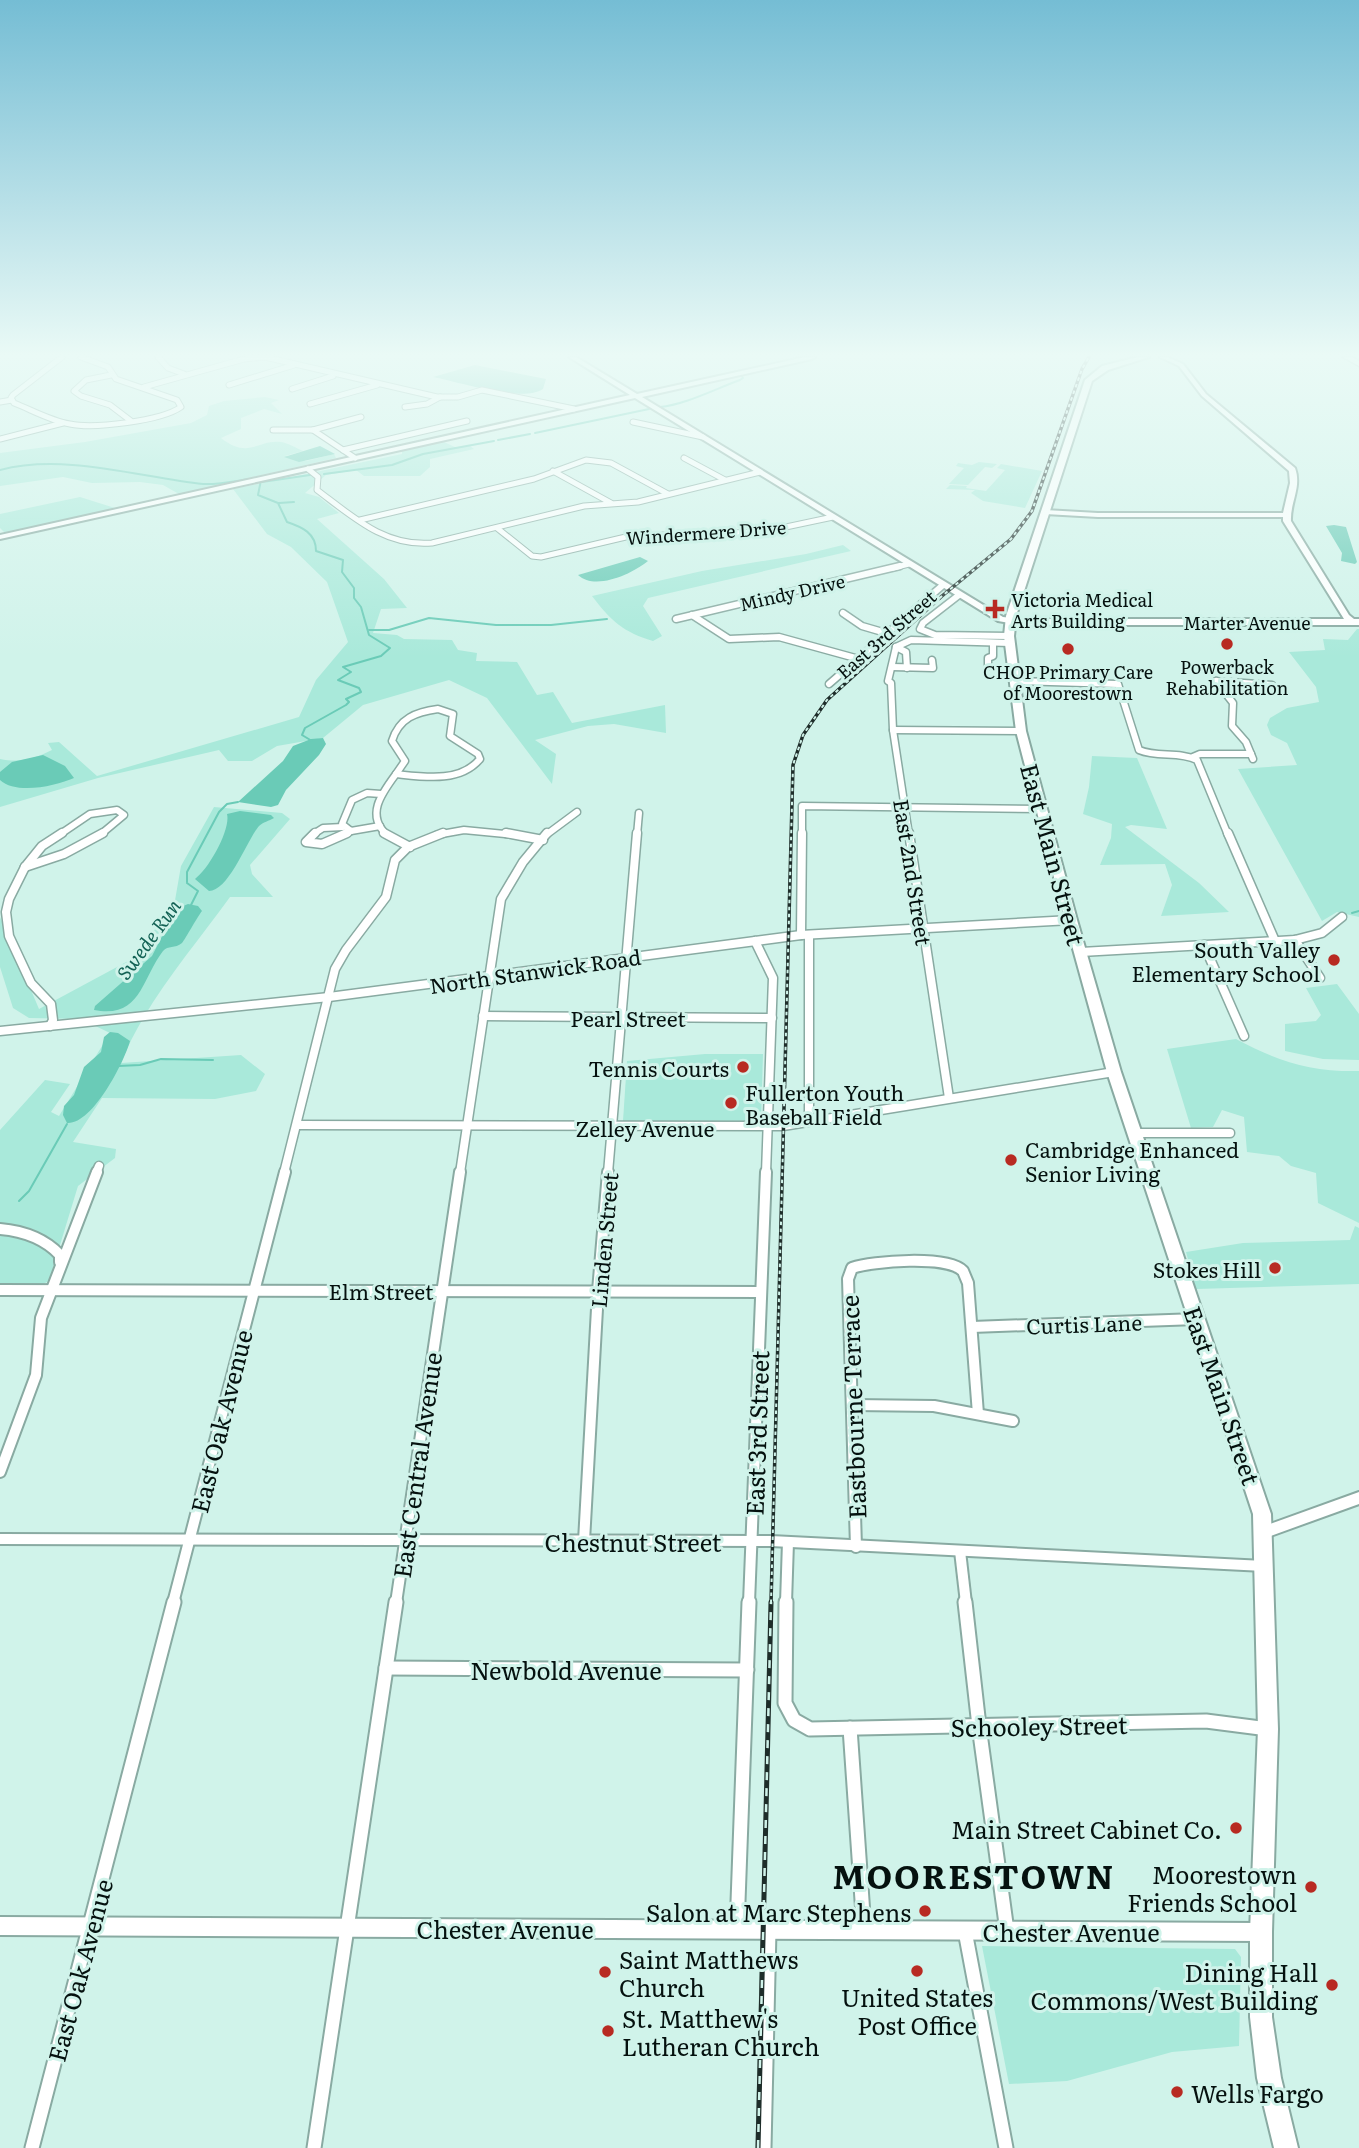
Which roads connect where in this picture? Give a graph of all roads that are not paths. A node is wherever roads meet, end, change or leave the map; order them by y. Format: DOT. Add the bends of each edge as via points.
graph roads {
  1 [pos="358,457"];
  2 [pos="735,457"];
  3 [pos="1063,457"];
  4 [pos="1277,457"];
  5 [pos="1284,457"];
  6 [pos="355,458"];
  7 [pos="684,458"];
  8 [pos="308,469"];
  9 [pos="553,471"];
  10 [pos="760,472"];
  11 [pos="725,480"];
  12 [pos="668,494"];
  13 [pos="612,504"];
  14 [pos="1045,512"];
  15 [pos="1286,515"];
  16 [pos="833,517"];
  17 [pos="360,520"];
  18 [pos="497,528"];
  19 [pos="0,537"];
  20 [pos="909,564"];
  21 [pos="943,585"];
  22 [pos="959,595"];
  23 [pos="843,614"];
  24 [pos="692,615"];
  25 [pos="1356,618"];
  26 [pos="676,619"];
  27 [pos="1010,621"];
  28 [pos="886,633"];
  29 [pos="1010,640"];
  30 [pos="993,643"];
  31 [pos="896,647"];
  32 [pos="859,659"];
  33 [pos="932,660"];
  34 [pos="988,666"];
  35 [pos="892,667"];
  36 [pos="907,668"];
  37 [pos="1014,681"];
  38 [pos="829,684"];
  39 [pos="1272,685"];
  40 [pos="892,730"];
  41 [pos="1021,732"];
  42 [pos="1194,758"];
  43 [pos="396,774"];
  44 [pos="381,794"];
  45 [pos="904,807"];
  46 [pos="1041,809"];
  47 [pos="576,812"];
  48 [pos="639,813"];
  49 [pos="380,826"];
  50 [pos="347,829"];
  51 [pos="543,840"];
  52 [pos="410,847"];
  53 [pos="25,867"];
  54 [pos="1342,917"];
  55 [pos="1071,920"];
  56 [pos="923,928"];
  57 [pos="805,935"];
  58 [pos="1296,940"];
  59 [pos="755,941"];
  60 [pos="1275,941"];
  61 [pos="1204,945"];
  62 [pos="1081,952"];
  63 [pos="626,957"];
  64 [pos="489,977"];
  65 [pos="1320,978"];
  66 [pos="329,997"];
  67 [pos="483,1016"];
  68 [pos="622,1016"];
  69 [pos="772,1018"];
  70 [pos="50,1026"];
  71 [pos="0,1031"];
  72 [pos="1244,1036"];
  73 [pos="1114,1072"];
  74 [pos="949,1098"];
  75 [pos="809,1120"];
  76 [pos="297,1125"];
  77 [pos="467,1126"];
  78 [pos="612,1127"];
  79 [pos="768,1127"];
  80 [pos="1135,1133"];
  81 [pos="1230,1133"];
  82 [pos="99,1166"];
  83 [pos="0,1229"];
  84 [pos="61,1267"];
  85 [pos="254,1289"];
  86 [pos="0,1290"];
  87 [pos="51,1290"];
  88 [pos="442,1291"];
  89 [pos="598,1291"];
  90 [pos="761,1292"];
  91 [pos="1197,1319"];
  92 [pos="972,1327"];
  93 [pos="854,1405"];
  94 [pos="978,1414"];
  95 [pos="1013,1421"];
  96 [pos="0,1472"];
  97 [pos="1359,1498"];
  98 [pos="1265,1532"];
  99 [pos="0,1539"];
  100 [pos="190,1540"];
  101 [pos="405,1540"];
  102 [pos="583,1541"];
  103 [pos="752,1542"];
  104 [pos="788,1542"];
  105 [pos="856,1547"];
  106 [pos="960,1551"];
  107 [pos="1266,1566"];
  108 [pos="386,1668"];
  109 [pos="747,1670"];
  110 [pos="979,1726"];
  111 [pos="850,1728"];
  112 [pos="1268,1729"];
  113 [pos="0,1927"];
  114 [pos="90,1927"];
  115 [pos="347,1927"];
  116 [pos="737,1929"];
  117 [pos="864,1929"];
  118 [pos="769,1930"];
  119 [pos="965,1931"];
  120 [pos="1007,1931"];
  121 [pos="1261,1932"];
  122 [pos="32,2148"];
  123 [pos="314,2148"];
  124 [pos="764,2148"];
  125 [pos="1006,2148"];
  126 [pos="1286,2148"];
  1 -- 6 [label="main road"];
  2 -- 10 [label="main road"];
  3 -- 14 [label="main road, East Main Street"];
  4 -- 15 [label="main road" via="1292,470 1295,483"];
  5 -- 25 [label="main road" via="1300,471 1302,481 1293,512 1295,523"];
  6 -- 8 [label="street"];
  7 -- 11 [label="street"];
  8 -- 17 [label="street" via="318,477 317,490"];
  8 -- 19 [label="street"];
  9 -- 12 [label="street" via="578,461 602,461"];
  9 -- 13 [label="street"];
  9 -- 17 [label="street"];
  10 -- 11 [label="street"];
  10 -- 16 [label="main road"];
  11 -- 12 [label="street"];
  12 -- 13 [label="street"];
  13 -- 18 [label="street" via="584,506"];
  14 -- 15 [label="main road"];
  14 -- 27 [label="main road, East Main Street"];
  15 -- 25 [label="main road" via="1346,617"];
  16 -- 18 [label="street, Windermere Drive" via="774,531 630,536 538,557"];
  16 -- 20 [label="main road"];
  17 -- 18 [label="street" via="405,545"];
  20 -- 21 [label="main road"];
  20 -- 24 [label="street, Mindy Drive"];
  21 -- 22 [label="main road"];
  21 -- 28 [label="street, East 3rd Street"];
  22 -- 27 [label="main road"];
  22 -- 29 [label="street" via="923,623 921,631"];
  23 -- 28 [label="street"];
  24 -- 26 [label="street, Mindy Drive"];
  24 -- 32 [label="street" via="729,639 779,637"];
  25 -- 27 [label="street, Marter Avenue"];
  27 -- 29 [label="main road, East Main Street"];
  28 -- 32 [label="street, East 3rd Street"];
  29 -- 30 [label="street"];
  29 -- 37 [label="main road, East Main Street"];
  30 -- 31 [label="street" via="911,640"];
  30 -- 34 [label="street"];
  31 -- 35 [label="street, East 2nd Street"];
  31 -- 36 [label="street" via="906,652"];
  32 -- 38 [label="street, East 3rd Street"];
  33 -- 36 [label="street" via="933,668"];
  35 -- 36 [label="street"];
  35 -- 40 [label="street, East 2nd Street" via="888,681"];
  37 -- 41 [label="main road, East Main Street"];
  37 -- 42 [label="street" via="1120,685 1141,752"];
  39 -- 42 [label="street" via="1216,681 1232,701 1232,726 1252,756 1202,753"];
  40 -- 41 [label="street"];
  40 -- 45 [label="street, East 2nd Street"];
  41 -- 46 [label="main road, East Main Street"];
  42 -- 60 [label="street"];
  43 -- 43 [label="street" via="405,761 392,737 402,720 423,711 451,712 450,736 480,759 473,767 451,775"];
  43 -- 44 [label="street"];
  44 -- 49 [label="street" via="374,810"];
  44 -- 50 [label="street" via="368,793 352,800 342,824"];
  45 -- 46 [label="street"];
  45 -- 56 [label="street, East 2nd Street"];
  45 -- 57 [label="street" via="802,806"];
  46 -- 55 [label="main road, East Main Street"];
  47 -- 51 [label="street, East Central Avenue"];
  48 -- 63 [label="street, Linden Street"];
  49 -- 50 [label="street"];
  49 -- 52 [label="street" via="394,841"];
  50 -- 50 [label="street" via="324,828 306,842 322,844"];
  51 -- 52 [label="street" via="474,830 446,833"];
  51 -- 64 [label="street, East Central Avenue" via="519,866 501,900"];
  52 -- 66 [label="street, East Oak Avenue" via="395,860 384,899 332,971"];
  53 -- 53 [label="street" via="103,834 124,816 117,810 90,814 42,846"];
  53 -- 70 [label="street" via="9,899 6,925 31,983 51,1004"];
  54 -- 58 [label="street" via="1322,933"];
  55 -- 56 [label="street, North Stanwick Road"];
  55 -- 62 [label="main road, East Main Street"];
  56 -- 57 [label="street, North Stanwick Road"];
  56 -- 74 [label="street, East 2nd Street"];
  57 -- 59 [label="street, North Stanwick Road"];
  57 -- 75 [label="street"];
  58 -- 60 [label="street"];
  58 -- 65 [label="street"];
  59 -- 63 [label="street, North Stanwick Road"];
  59 -- 69 [label="street, East 3rd Street" via="773,978"];
  60 -- 61 [label="street"];
  61 -- 62 [label="street"];
  61 -- 72 [label="street"];
  62 -- 73 [label="main road, East Main Street"];
  63 -- 64 [label="street, North Stanwick Road"];
  63 -- 68 [label="street, Linden Street"];
  64 -- 66 [label="street, North Stanwick Road"];
  64 -- 67 [label="street, East Central Avenue"];
  66 -- 70 [label="street, North Stanwick Road"];
  66 -- 76 [label="street, East Oak Avenue"];
  67 -- 68 [label="street, Pearl Street"];
  67 -- 77 [label="street, East Central Avenue"];
  68 -- 69 [label="street, Pearl Street"];
  68 -- 78 [label="street, Linden Street"];
  69 -- 79 [label="street, East 3rd Street"];
  70 -- 71 [label="street, North Stanwick Road"];
  73 -- 74 [label="street, Zelley Avenue"];
  73 -- 80 [label="main road, East Main Street"];
  74 -- 75 [label="street, Zelley Avenue"];
  75 -- 79 [label="street, Zelley Avenue"];
  76 -- 77 [label="street, Zelley Avenue"];
  76 -- 85 [label="street, East Oak Avenue"];
  77 -- 78 [label="street, Zelley Avenue"];
  77 -- 88 [label="street, East Central Avenue"];
  78 -- 79 [label="street, Zelley Avenue"];
  78 -- 89 [label="street, Linden Street"];
  79 -- 90 [label="street, East 3rd Street"];
  80 -- 81 [label="street"];
  80 -- 91 [label="main road, East Main Street"];
  82 -- 84 [label="street"];
  83 -- 84 [label="street" via="54,1246"];
  84 -- 87 [label="street"];
  85 -- 87 [label="street, Elm Street"];
  85 -- 88 [label="street, Elm Street"];
  85 -- 100 [label="street, East Oak Avenue"];
  86 -- 87 [label="street, Elm Street"];
  87 -- 96 [label="street" via="38,1333 36,1375"];
  88 -- 89 [label="street, Elm Street"];
  88 -- 101 [label="street, East Central Avenue"];
  89 -- 90 [label="street, Elm Street"];
  89 -- 102 [label="street, Linden Street"];
  90 -- 103 [label="street, East 3rd Street"];
  91 -- 92 [label="street, Curtis Lane"];
  91 -- 98 [label="main road, East Main Street"];
  92 -- 93 [label="street, Eastbourne Terrace" via="967,1278 955,1264 873,1262 852,1268 848,1279 849,1358"];
  92 -- 94 [label="street"];
  93 -- 94 [label="street" via="913,1404"];
  93 -- 105 [label="street, Eastbourne Terrace"];
  94 -- 95 [label="street"];
  97 -- 98 [label="main road"];
  98 -- 107 [label="main road, East Main Street"];
  99 -- 100 [label="street, Chestnut Street"];
  100 -- 101 [label="street, Chestnut Street"];
  100 -- 114 [label="street, East Oak Avenue"];
  101 -- 102 [label="street, Chestnut Street"];
  101 -- 108 [label="street, East Central Avenue"];
  102 -- 103 [label="street, Chestnut Street"];
  103 -- 104 [label="street, Chestnut Street"];
  103 -- 109 [label="street, East 3rd Street"];
  104 -- 105 [label="street, Chestnut Street"];
  104 -- 111 [label="street, Schooley Street" via="785,1707 794,1722 810,1729"];
  105 -- 106 [label="street, Chestnut Street"];
  106 -- 107 [label="street, Chestnut Street"];
  106 -- 110 [label="street"];
  107 -- 112 [label="main road, East Main Street"];
  108 -- 109 [label="street, Newbold Avenue"];
  108 -- 115 [label="street, East Central Avenue"];
  109 -- 116 [label="street, East 3rd Street"];
  110 -- 111 [label="street, Schooley Street"];
  110 -- 112 [label="street, Schooley Street" via="1206,1721"];
  110 -- 120 [label="street"];
  111 -- 117 [label="street"];
  112 -- 121 [label="main road, East Main Street"];
  113 -- 114 [label="main road, Chester Avenue"];
  114 -- 115 [label="main road, Chester Avenue"];
  114 -- 122 [label="street, East Oak Avenue"];
  115 -- 116 [label="main road, Chester Avenue"];
  115 -- 123 [label="street, East Central Avenue"];
  116 -- 118 [label="main road, Chester Avenue"];
  117 -- 118 [label="main road, Chester Avenue"];
  117 -- 119 [label="main road, Chester Avenue"];
  118 -- 124 [label="street"];
  119 -- 120 [label="main road, Chester Avenue"];
  119 -- 125 [label="street"];
  120 -- 121 [label="main road, Chester Avenue"];
  121 -- 126 [label="main road, East Main Street" via="1263,2043"];
}
